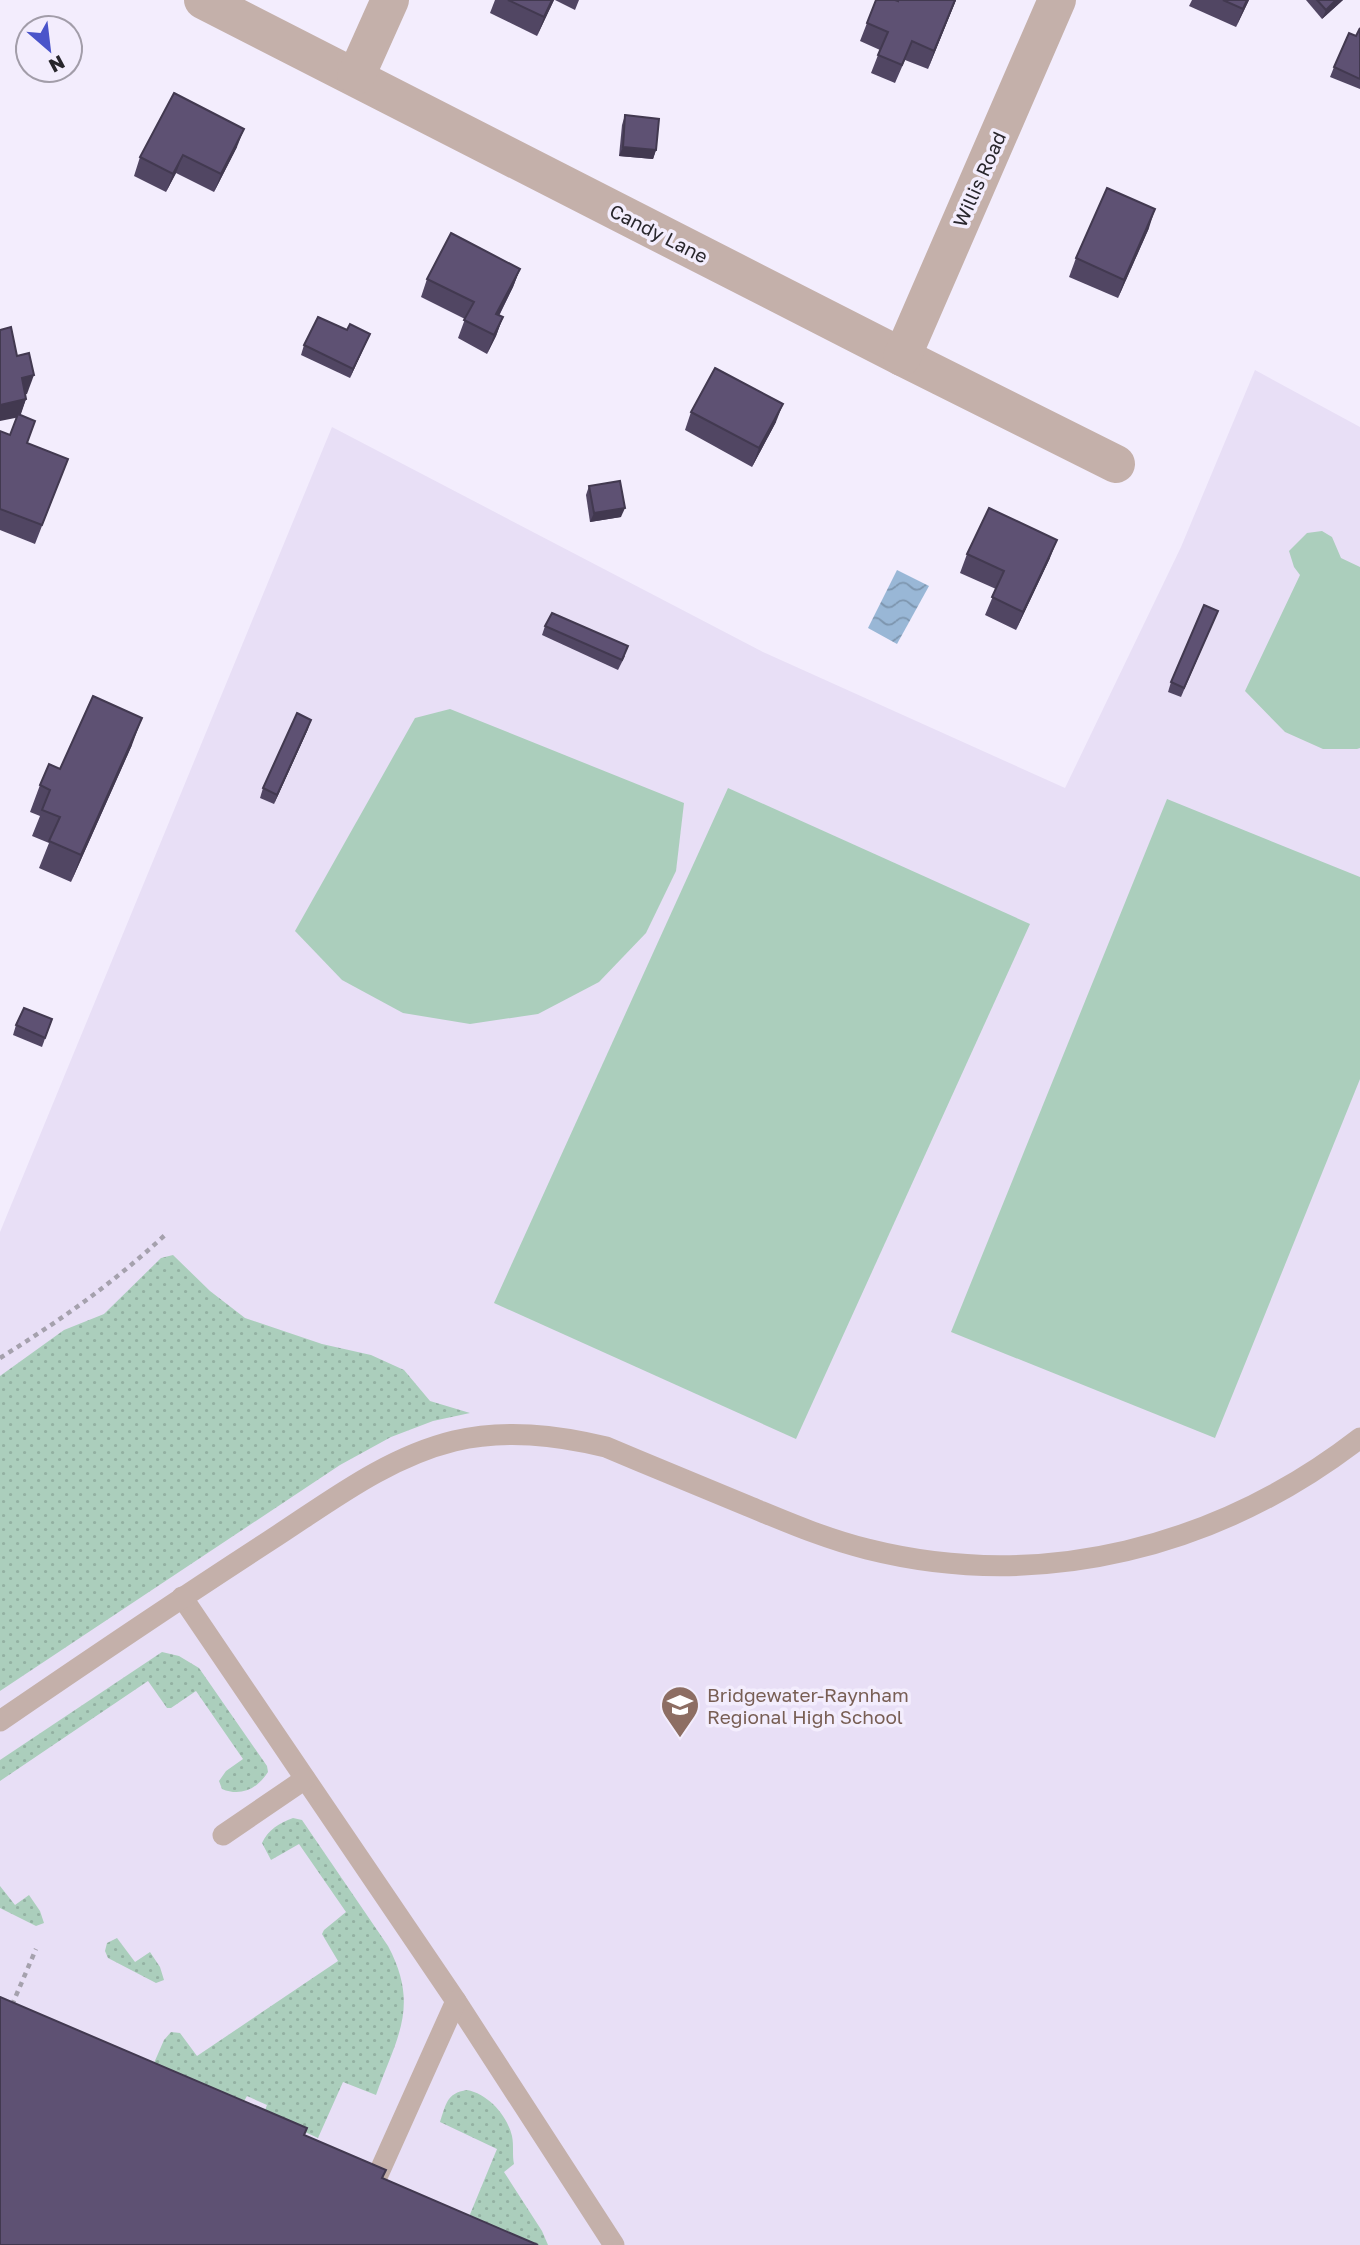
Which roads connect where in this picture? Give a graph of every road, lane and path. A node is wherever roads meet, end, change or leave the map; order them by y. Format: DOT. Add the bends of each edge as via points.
graph roads {
  1 [pos="203,0"];
  2 [pos="390,0"];
  3 [pos="1057,0"];
  4 [pos="356,76"];
  5 [pos="902,357"];
  6 [pos="1116,464"];
  7 [pos="165,1235"];
  8 [pos="0,1358"];
  9 [pos="1360,1438"];
  10 [pos="182,1597"];
  11 [pos="0,1721"];
  12 [pos="305,1779"];
  13 [pos="223,1835"];
  14 [pos="36,1949"];
  15 [pos="456,2001"];
  16 [pos="10,2008"];
  17 [pos="377,2177"];
  18 [pos="614,2245"];
  1 -- 4 [label="street, Candy Lane"];
  2 -- 4 [label="street"];
  3 -- 5 [label="street, Willis Road"];
  4 -- 5 [label="street, Candy Lane"];
  5 -- 6 [label="street, Candy Lane"];
  7 -- 8 [label="path" via="65,1318"];
  9 -- 10 [label="lane" via="1280,1492 1194,1531 1092,1559 978,1565 898,1556 830,1538 606,1447 567,1438 492,1435 421,1451 384,1467"];
  10 -- 11 [label="lane"];
  10 -- 12 [label="lane"];
  12 -- 13 [label="lane"];
  12 -- 15 [label="lane"];
  14 -- 16 [label="path"];
  15 -- 17 [label="lane"];
  15 -- 18 [label="lane"];
}
